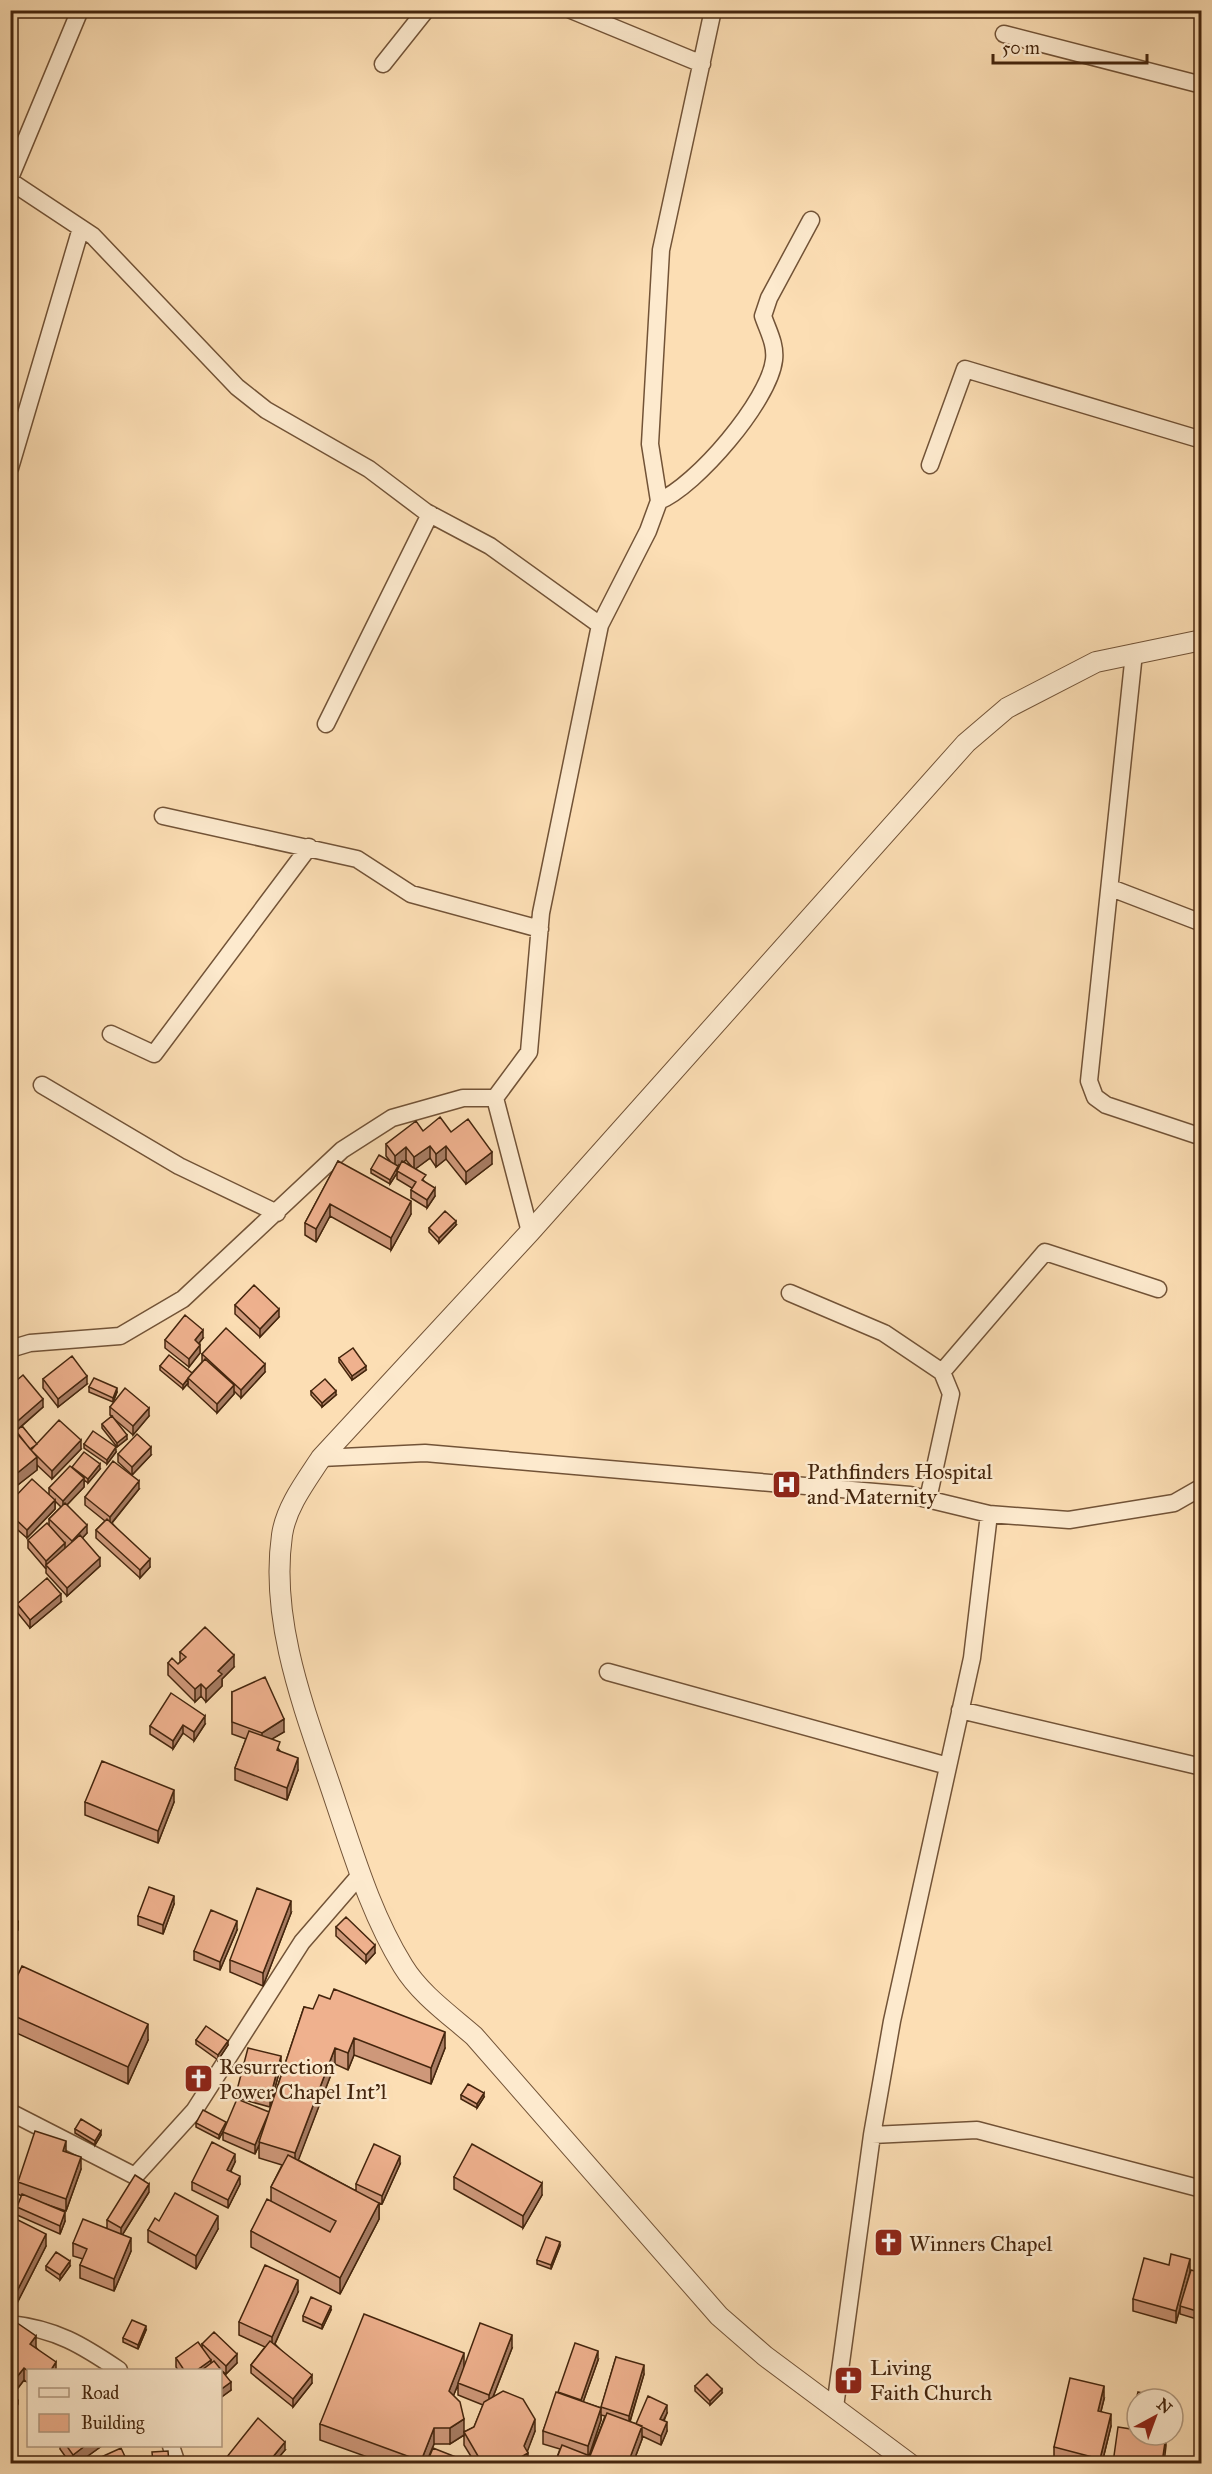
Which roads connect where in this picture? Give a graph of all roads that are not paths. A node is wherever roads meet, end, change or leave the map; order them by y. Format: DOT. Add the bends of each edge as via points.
graph roads {
  1 [pos="80,10"];
  2 [pos="426,10"];
  3 [pos="571,10"];
  4 [pos="713,10"];
  5 [pos="1004,34"];
  6 [pos="383,64"];
  7 [pos="702,64"];
  8 [pos="1202,85"];
  9 [pos="10,180"];
  10 [pos="811,220"];
  11 [pos="81,228"];
  12 [pos="1202,440"];
  13 [pos="930,465"];
  14 [pos="10,468"];
  15 [pos="659,501"];
  16 [pos="430,514"];
  17 [pos="600,625"];
  18 [pos="1202,640"];
  19 [pos="1134,653"];
  20 [pos="326,724"];
  21 [pos="163,816"];
  22 [pos="309,847"];
  23 [pos="1111,888"];
  24 [pos="1202,923"];
  25 [pos="540,929"];
  26 [pos="111,1034"];
  27 [pos="42,1084"];
  28 [pos="495,1098"];
  29 [pos="1202,1137"];
  30 [pos="277,1214"];
  31 [pos="530,1232"];
  32 [pos="1158,1289"];
  33 [pos="790,1293"];
  34 [pos="10,1349"];
  35 [pos="942,1372"];
  36 [pos="321,1458"];
  37 [pos="1202,1487"];
  38 [pos="928,1499"];
  39 [pos="989,1514"];
  40 [pos="608,1672"];
  41 [pos="960,1710"];
  42 [pos="948,1766"];
  43 [pos="1202,1767"];
  44 [pos="360,1875"];
  45 [pos="10,2112"];
  46 [pos="872,2136"];
  47 [pos="1202,2189"];
  48 [pos="10,2324"];
  49 [pos="118,2369"];
  50 [pos="835,2407"];
  51 [pos="172,2447"];
  52 [pos="177,2463"];
  53 [pos="910,2463"];
  1 -- 9 [label="street"];
  2 -- 6 [label="street"];
  3 -- 7 [label="street"];
  4 -- 7 [label="street"];
  5 -- 8 [label="street"];
  7 -- 15 [label="street" via="662,250 650,444"];
  9 -- 11 [label="street"];
  10 -- 15 [label="street" via="763,316 773,339 775,358 770,380 740,427 675,495"];
  11 -- 14 [label="street"];
  11 -- 16 [label="street" via="168,312 237,387 266,410 369,470"];
  12 -- 13 [label="street" via="965,369"];
  15 -- 17 [label="street"];
  16 -- 17 [label="street" via="490,546"];
  16 -- 20 [label="street"];
  17 -- 25 [label="street"];
  18 -- 19 [label="street"];
  19 -- 23 [label="street"];
  19 -- 31 [label="street" via="1096,662 1042,688 1007,708 966,743"];
  21 -- 22 [label="street"];
  22 -- 25 [label="street" via="357,859 411,894"];
  22 -- 26 [label="street" via="154,1054"];
  23 -- 24 [label="street"];
  23 -- 29 [label="street" via="1089,1081 1095,1097 1106,1105"];
  25 -- 28 [label="street" via="529,1052"];
  27 -- 30 [label="street" via="179,1166"];
  28 -- 30 [label="street" via="463,1098 392,1118 342,1150"];
  28 -- 31 [label="street"];
  30 -- 34 [label="street" via="183,1299 120,1336 30,1343"];
  31 -- 36 [label="street"];
  32 -- 35 [label="street" via="1045,1252"];
  33 -- 35 [label="street" via="884,1333"];
  35 -- 38 [label="street" via="951,1394"];
  36 -- 38 [label="street" via="425,1453"];
  36 -- 44 [label="street" via="296,1497 283,1532 278,1570 281,1608 300,1694"];
  37 -- 39 [label="street" via="1174,1503 1069,1520"];
  38 -- 39 [label="street"];
  39 -- 41 [label="street" via="972,1658"];
  40 -- 42 [label="street"];
  41 -- 42 [label="street"];
  41 -- 43 [label="street"];
  42 -- 46 [label="street" via="892,2021"];
  44 -- 45 [label="street" via="302,1942 194,2111 135,2176"];
  44 -- 50 [label="street" via="404,1968 474,2036 718,2316"];
  46 -- 47 [label="street" via="977,2130"];
  46 -- 50 [label="street"];
  48 -- 49 [label="street" via="40,2327 83,2346"];
  50 -- 53 [label="street"];
  51 -- 52 [label="street"];
}
